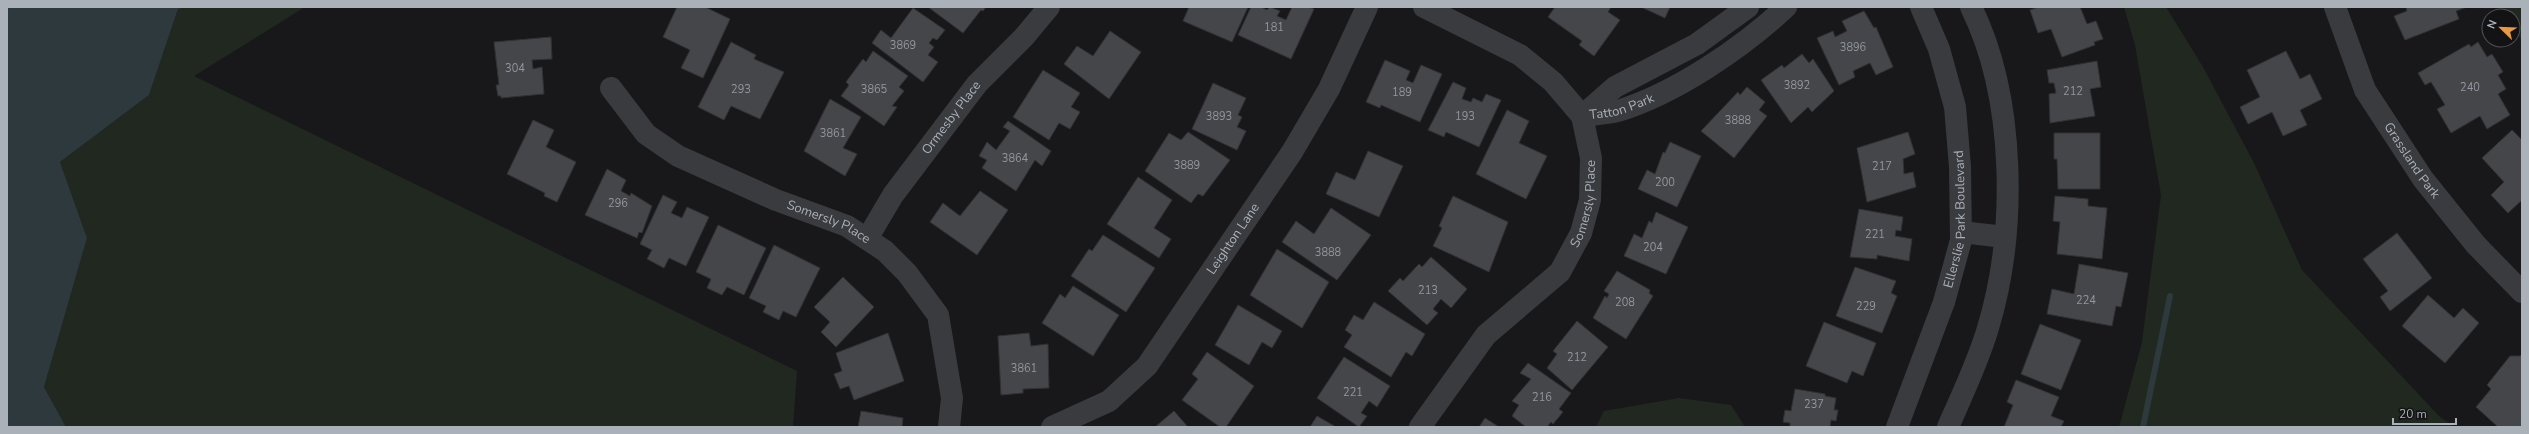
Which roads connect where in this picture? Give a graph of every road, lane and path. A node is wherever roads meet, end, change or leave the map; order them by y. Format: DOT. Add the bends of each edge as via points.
graph roads {
  1 [pos="1049,7"];
  2 [pos="1367,7"];
  3 [pos="1424,7"];
  4 [pos="1748,7"];
  5 [pos="1786,7"];
  6 [pos="1921,7"];
  7 [pos="1971,7"];
  8 [pos="2336,7"];
  9 [pos="611,88"];
  10 [pos="1582,116"];
  11 [pos="1961,232"];
  12 [pos="2005,237"];
  13 [pos="866,239"];
  14 [pos="2522,292"];
  15 [pos="949,427"];
  16 [pos="1052,427"];
  17 [pos="1420,427"];
  18 [pos="1897,427"];
  19 [pos="1948,427"];
  1 -- 13 [label="street, Ormesby Place" via="1024,37 976,84 893,195"];
  2 -- 16 [label="street, Leighton Lane" via="1329,89 1292,152 1146,366 1109,401"];
  3 -- 10 [label="street, Somersly Place" via="1520,55 1553,82"];
  4 -- 10 [label="street, Tatton Park" via="1697,44 1615,87"];
  5 -- 10 [label="street, Tatton Park" via="1766,26 1726,56 1653,97 1617,111"];
  6 -- 11 [label="street, Ellerslie Park Boulevard" via="1939,49 1954,107 1960,167"];
  7 -- 12 [label="street" via="1991,64 2002,112 2009,210"];
  8 -- 14 [label="street, Grassland Park" via="2365,90 2423,179 2476,245"];
  9 -- 13 [label="street, Somersly Place" via="646,134 678,156 776,200 847,226"];
  10 -- 17 [label="street, Somersly Place" via="1591,158 1590,200 1581,233 1560,272 1486,335"];
  11 -- 12 [label="street"];
  11 -- 18 [label="street, Ellerslie Park Boulevard" via="1944,302"];
  12 -- 19 [label="street" via="2000,277 1988,329"];
  13 -- 15 [label="street, Somersly Place" via="885,251 907,273 938,315 952,398"];
}
